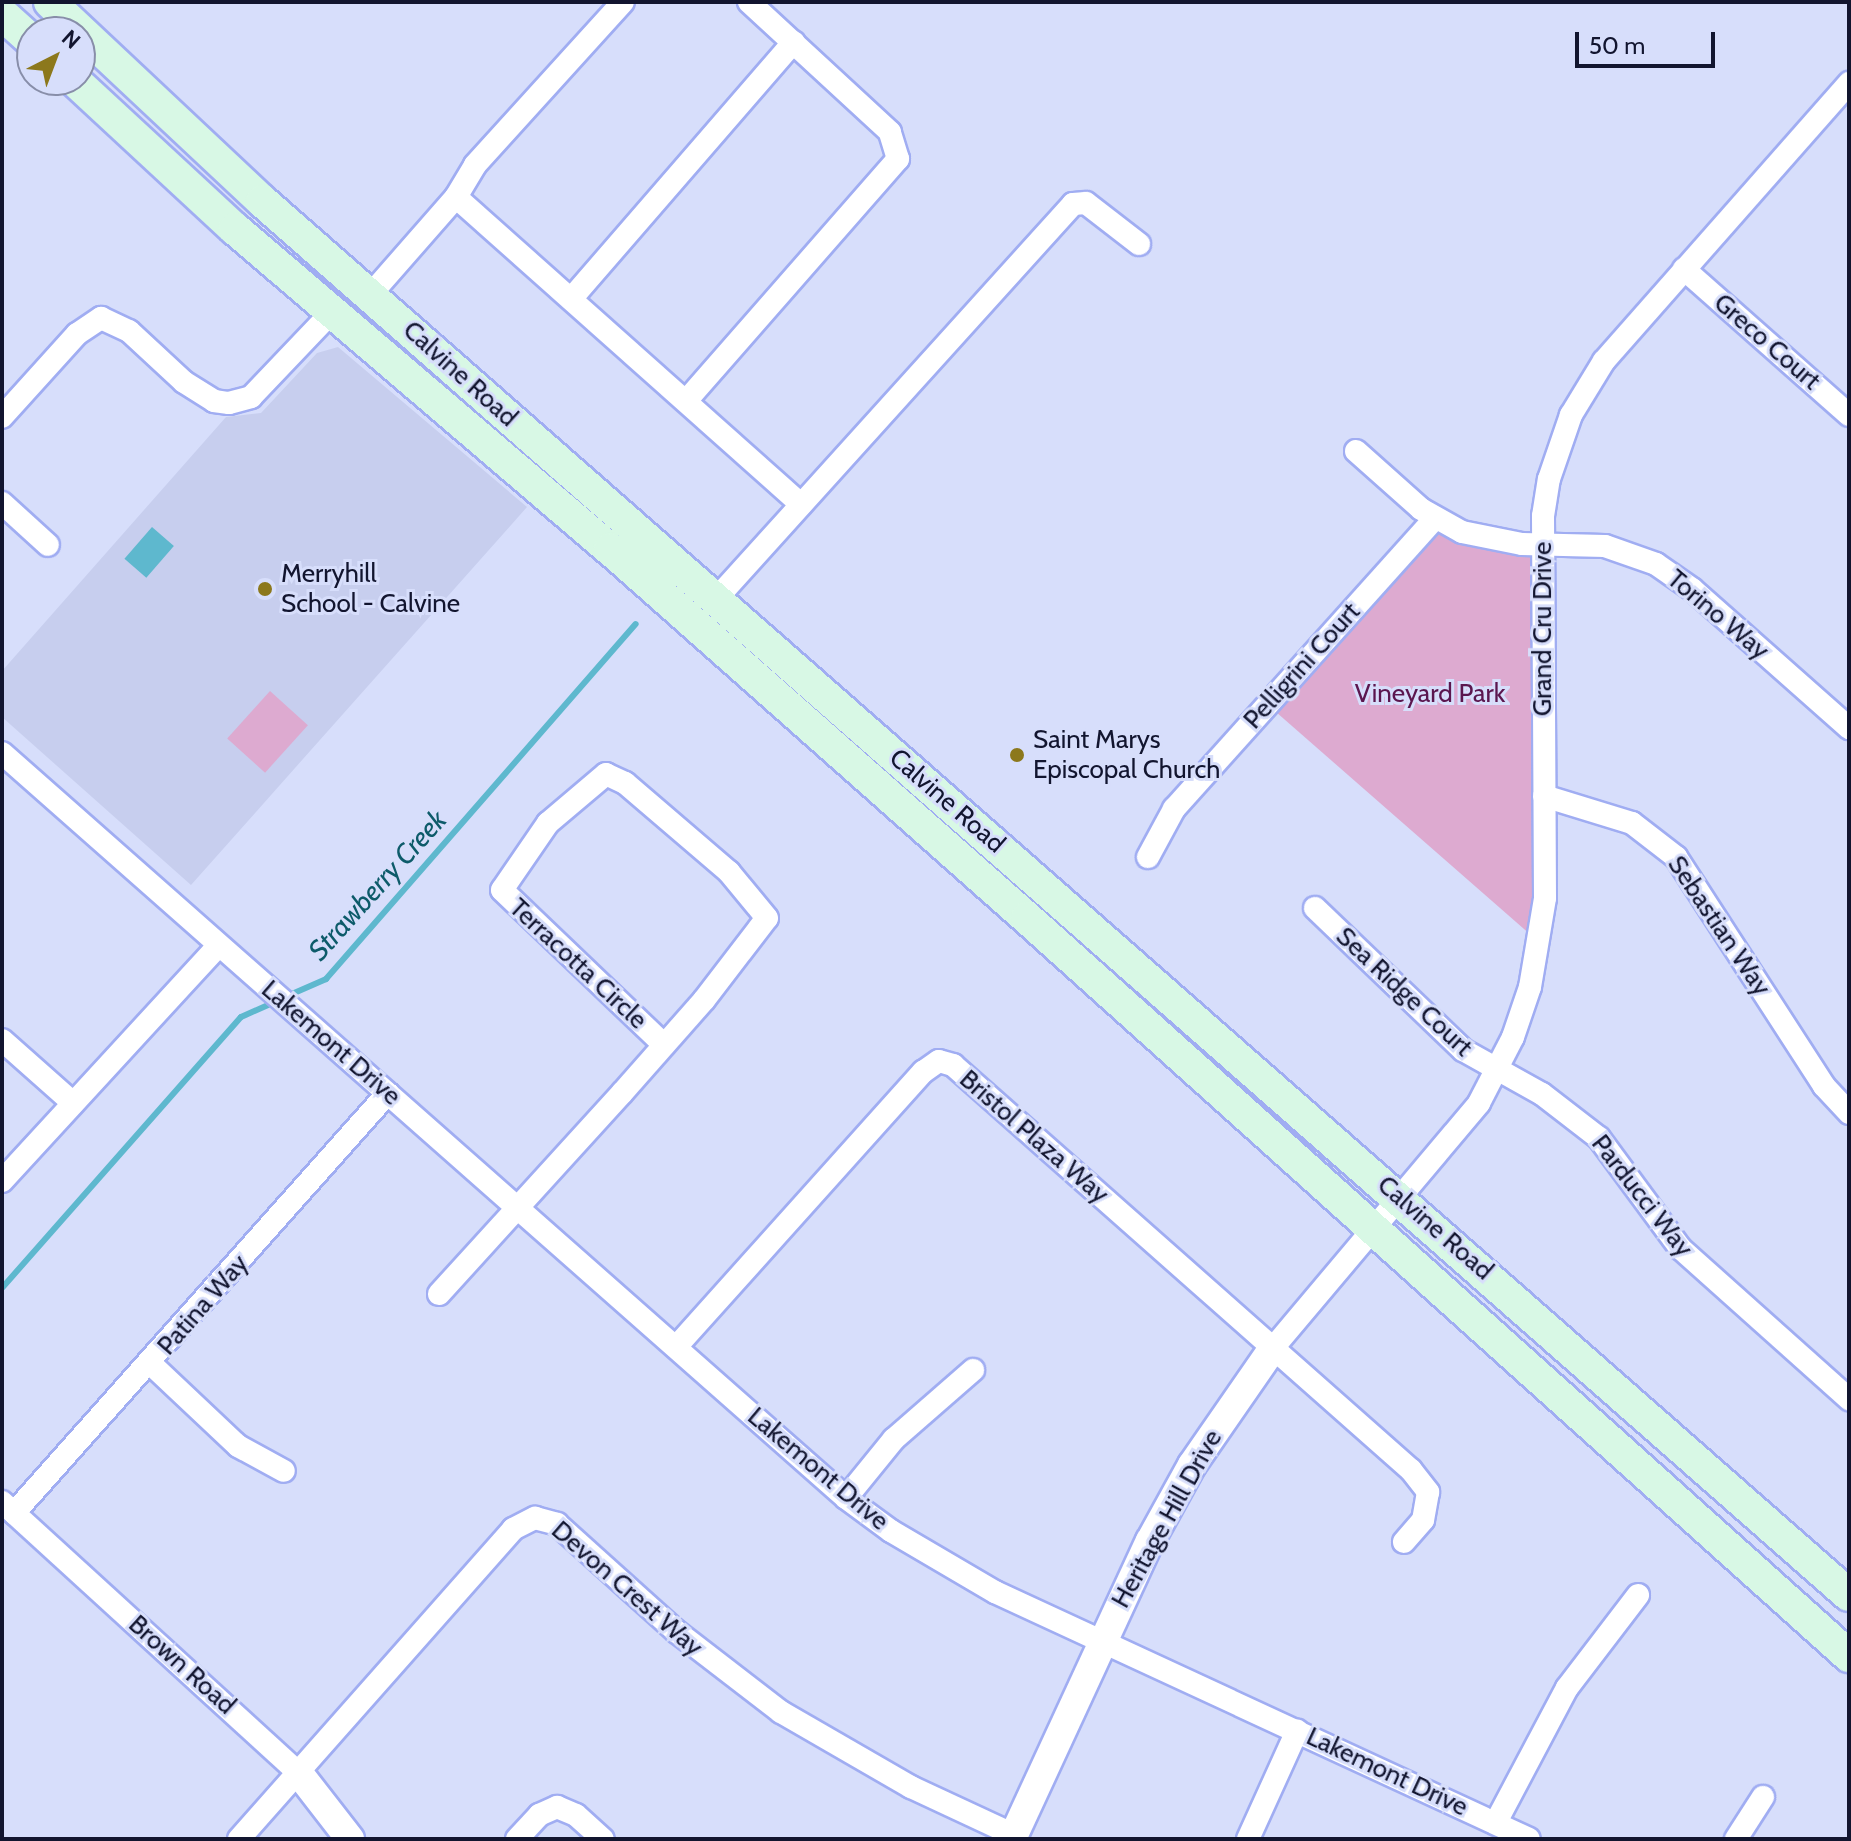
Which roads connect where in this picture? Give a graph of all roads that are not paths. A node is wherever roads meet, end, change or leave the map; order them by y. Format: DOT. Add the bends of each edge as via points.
graph roads {
  1 [pos="50,2"];
  2 [pos="623,2"];
  3 [pos="749,2"];
  4 [pos="794,42"];
  5 [pos="92,96"];
  6 [pos="1845,96"];
  7 [pos="456,197"];
  8 [pos="1139,244"];
  9 [pos="1684,269"];
  10 [pos="371,294"];
  11 [pos="571,299"];
  12 [pos="332,312"];
  13 [pos="686,401"];
  14 [pos="1849,415"];
  15 [pos="2,417"];
  16 [pos="543,447"];
  17 [pos="1356,451"];
  18 [pos="2,503"];
  19 [pos="801,504"];
  20 [pos="1435,518"];
  21 [pos="1542,544"];
  22 [pos="48,545"];
  23 [pos="637,573"];
  24 [pos="716,599"];
  25 [pos="794,667"];
  26 [pos="1849,728"];
  27 [pos="2,753"];
  28 [pos="1544,796"];
  29 [pos="1148,857"];
  30 [pos="1315,908"];
  31 [pos="218,946"];
  32 [pos="2,1040"];
  33 [pos="664,1045"];
  34 [pos="1182,1059"];
  35 [pos="1497,1072"];
  36 [pos="388,1093"];
  37 [pos="73,1103"];
  38 [pos="1849,1113"];
  39 [pos="2,1181"];
  40 [pos="1401,1198"];
  41 [pos="518,1207"];
  42 [pos="1372,1230"];
  43 [pos="439,1294"];
  44 [pos="676,1347"];
  45 [pos="1273,1348"];
  46 [pos="1581,1356"];
  47 [pos="151,1364"];
  48 [pos="973,1370"];
  49 [pos="1849,1399"];
  50 [pos="284,1471"];
  51 [pos="846,1498"];
  52 [pos="8,1507"];
  53 [pos="1404,1542"];
  54 [pos="1638,1595"];
  55 [pos="1849,1595"];
  56 [pos="1102,1642"];
  57 [pos="1849,1656"];
  58 [pos="1297,1731"];
  59 [pos="298,1772"];
  60 [pos="1763,1797"];
  61 [pos="1496,1822"];
  62 [pos="1013,1837"];
  63 [pos="239,1839"];
  64 [pos="350,1839"];
  65 [pos="517,1839"];
  66 [pos="603,1839"];
  67 [pos="1248,1839"];
  68 [pos="1529,1839"];
  69 [pos="1736,1839"];
  1 -- 10 [label="main road, Calvine Road" via="262,201"];
  2 -- 7 [label="street" via="475,165"];
  3 -- 4 [label="street"];
  4 -- 11 [label="street"];
  4 -- 13 [label="street" via="890,132 898,159"];
  5 -- 12 [label="main road, Calvine Road"];
  6 -- 9 [label="street, Grand Cru Drive"];
  7 -- 10 [label="street"];
  7 -- 11 [label="street"];
  8 -- 19 [label="street" via="1086,203 1073,204"];
  9 -- 14 [label="street, Greco Court"];
  9 -- 21 [label="street, Grand Cru Drive" via="1604,361 1571,415 1549,479"];
  10 -- 16 [label="main road, Calvine Road"];
  11 -- 13 [label="street"];
  12 -- 15 [label="street" via="251,397 229,403 214,401 194,388 129,331 101,318 77,334"];
  12 -- 16 [label="main road" via="368,315 497,425"];
  12 -- 23 [label="main road, Calvine Road"];
  13 -- 19 [label="street"];
  16 -- 24 [label="main road, Calvine Road"];
  17 -- 20 [label="street, Torino Way"];
  18 -- 22 [label="street"];
  19 -- 24 [label="street"];
  20 -- 21 [label="street, Torino Way" via="1491,540"];
  20 -- 29 [label="street, Pelligrini Court" via="1174,809"];
  21 -- 26 [label="street, Torino Way" via="1605,546 1665,570"];
  21 -- 28 [label="street, Grand Cru Drive"];
  23 -- 25 [label="main road" via="667,580 767,668"];
  23 -- 34 [label="main road, Calvine Road"];
  24 -- 25 [label="main road, Calvine Road"];
  25 -- 40 [label="main road, Calvine Road"];
  27 -- 31 [label="street, Lakemont Drive"];
  28 -- 35 [label="street, Grand Cru Drive" via="1540,943 1530,987"];
  28 -- 38 [label="street, Sebastian Way" via="1632,823 1676,857 1824,1086"];
  30 -- 35 [label="street, Sea Ridge Court" via="1463,1050"];
  31 -- 36 [label="street, Lakemont Drive"];
  31 -- 37 [label="street"];
  32 -- 37 [label="street"];
  33 -- 33 [label="street, Terracotta Circle" via="502,890 548,823 606,774 625,783 729,872 767,918"];
  33 -- 41 [label="street, Terracotta Circle"];
  34 -- 40 [label="main road" via="1229,1078 1369,1203"];
  34 -- 42 [label="main road, Calvine Road"];
  35 -- 40 [label="street, Grand Cru Drive" via="1452,1140"];
  35 -- 49 [label="street, Parducci Way" via="1542,1094 1599,1138 1680,1248"];
  36 -- 41 [label="street, Lakemont Drive"];
  36 -- 47 [label="street, Patina Way"];
  37 -- 39 [label="street"];
  40 -- 42 [label="street, Grand Cru Drive"];
  40 -- 46 [label="main road, Calvine Road"];
  41 -- 43 [label="street, Terracotta Circle"];
  41 -- 44 [label="street, Lakemont Drive"];
  42 -- 45 [label="street, Heritage Hill Drive"];
  42 -- 46 [label="main road" via="1402,1229 1535,1349"];
  42 -- 57 [label="main road, Calvine Road"];
  44 -- 45 [label="street, Bristol Plaza Way" via="923,1072 939,1061 953,1065"];
  44 -- 51 [label="street, Lakemont Drive"];
  45 -- 53 [label="street" via="1411,1470 1428,1492 1423,1520"];
  45 -- 56 [label="street, Heritage Hill Drive" via="1192,1465"];
  46 -- 55 [label="main road, Calvine Road"];
  47 -- 50 [label="street" via="238,1446"];
  47 -- 52 [label="street, Patina Way"];
  48 -- 51 [label="street" via="894,1439"];
  51 -- 56 [label="street, Lakemont Drive" via="943,1564"];
  52 -- 59 [label="street, Brown Road"];
  54 -- 61 [label="street" via="1567,1688"];
  56 -- 58 [label="street, Lakemont Drive"];
  56 -- 62 [label="street, Heritage Hill Drive"];
  58 -- 61 [label="street, Lakemont Drive"];
  58 -- 67 [label="street"];
  59 -- 62 [label="street, Devon Crest Way" via="513,1529 526,1520 544,1518 720,1668 781,1712 911,1787"];
  59 -- 63 [label="street, Devon Crest Way"];
  59 -- 64 [label="street, Brown Road"];
  60 -- 69 [label="street"];
  61 -- 68 [label="street, Lakemont Drive"];
  65 -- 66 [label="street" via="539,1815 557,1807 576,1815"];
}
